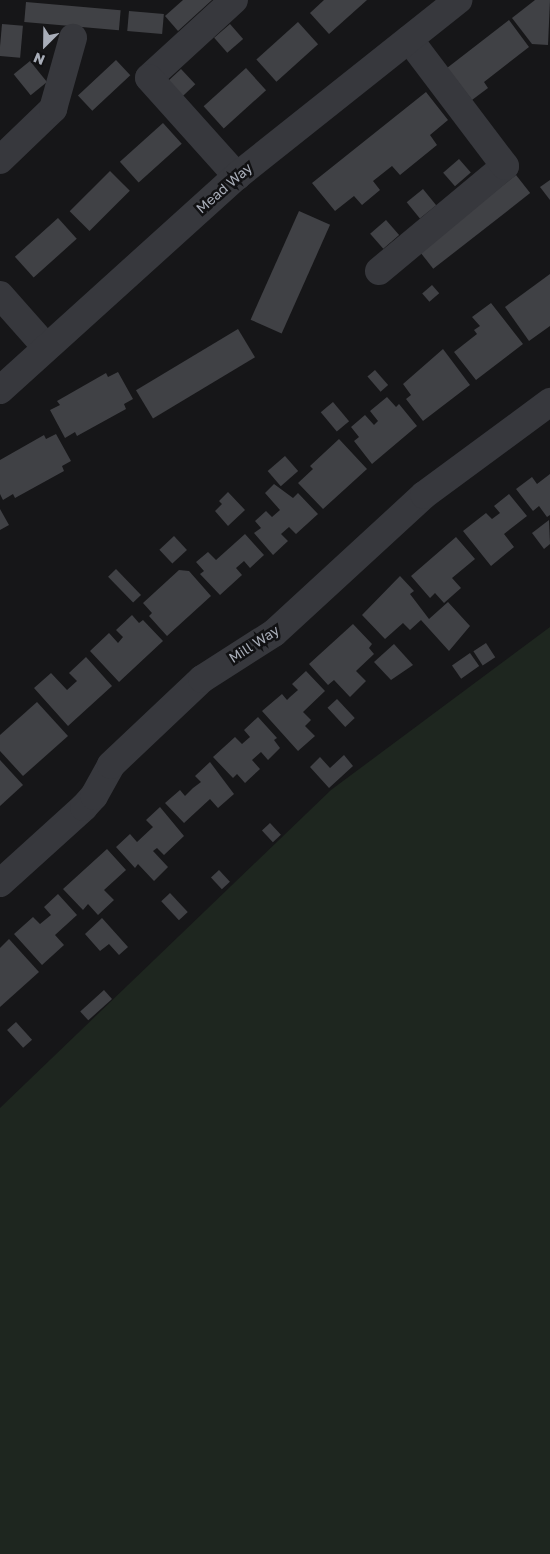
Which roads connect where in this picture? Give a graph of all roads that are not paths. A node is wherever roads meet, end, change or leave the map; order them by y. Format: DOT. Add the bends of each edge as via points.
graph roads {
  1 [pos="234,0"];
  2 [pos="458,0"];
  3 [pos="73,38"];
  4 [pos="409,39"];
  5 [pos="0,160"];
  6 [pos="237,176"];
  7 [pos="379,271"];
  8 [pos="0,295"];
  9 [pos="46,347"];
  10 [pos="0,390"];
  11 [pos="550,402"];
  12 [pos="0,883"];
  1 -- 6 [label="street" via="149,78"];
  2 -- 4 [label="street, Mead Way"];
  3 -- 5 [label="street" via="53,109"];
  4 -- 6 [label="street, Mead Way"];
  4 -- 7 [label="street" via="505,166"];
  6 -- 9 [label="street, Mead Way"];
  8 -- 9 [label="street"];
  9 -- 10 [label="street, Mead Way"];
  11 -- 12 [label="street, Mill Way" via="424,495 274,633 202,679 116,758 84,807"];
}
